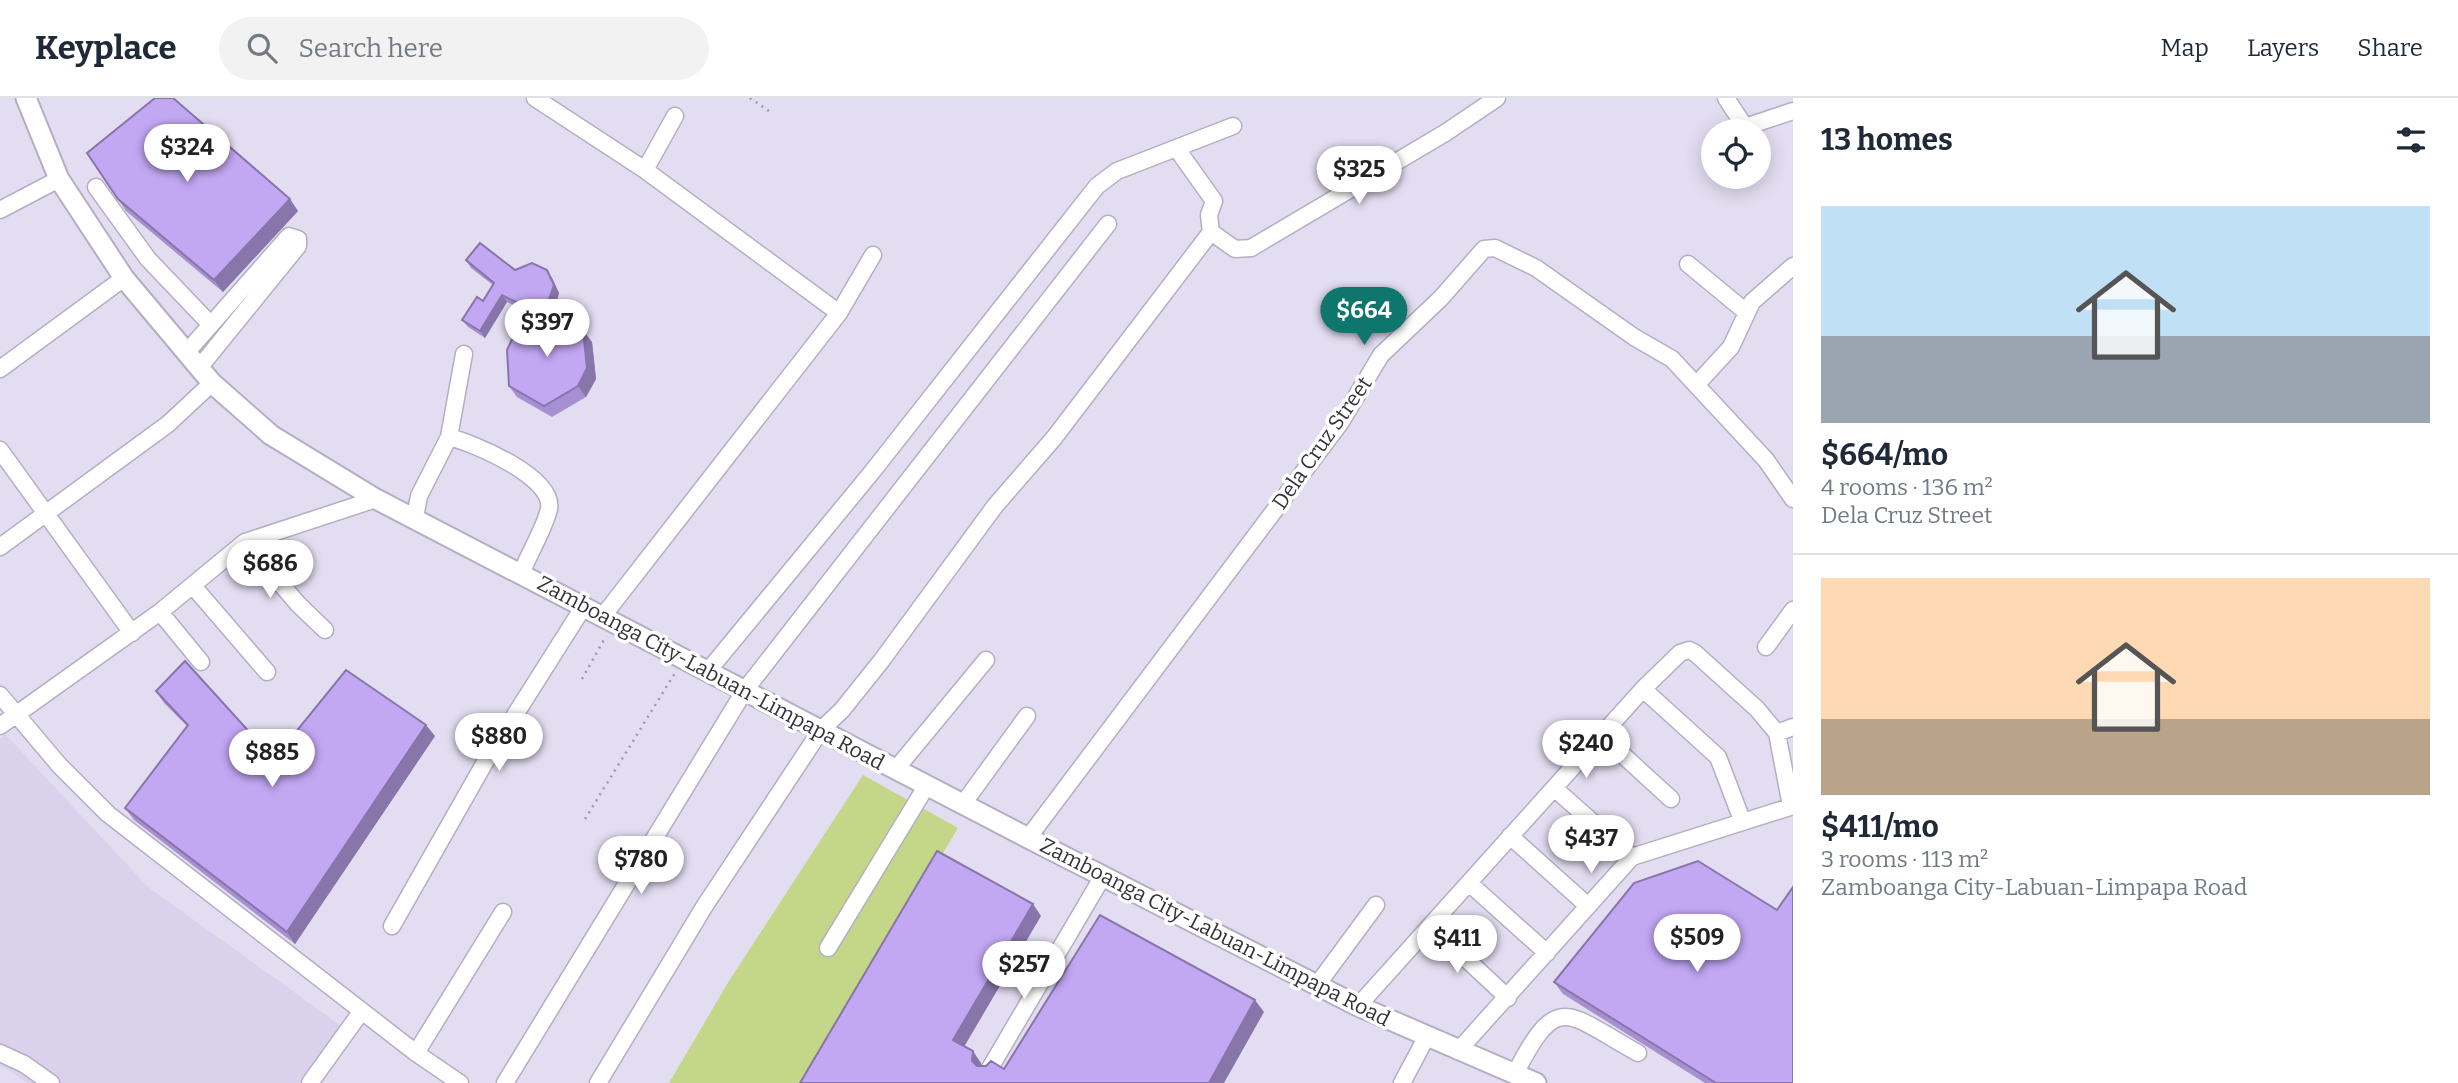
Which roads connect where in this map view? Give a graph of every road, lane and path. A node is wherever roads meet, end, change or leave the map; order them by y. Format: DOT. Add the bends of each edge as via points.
graph roads {
  1 [pos="26,98"];
  2 [pos="535,98"];
  3 [pos="750,98"];
  4 [pos="1497,98"];
  5 [pos="1726,98"];
  6 [pos="769,111"];
  7 [pos="1793,111"];
  8 [pos="675,116"];
  9 [pos="1233,126"];
  10 [pos="1177,149"];
  11 [pos="645,170"];
  12 [pos="60,179"];
  13 [pos="96,187"];
  14 [pos="0,210"];
  15 [pos="1108,224"];
  16 [pos="1211,232"];
  17 [pos="873,255"];
  18 [pos="1688,264"];
  19 [pos="1793,266"];
  20 [pos="124,278"];
  21 [pos="1746,312"];
  22 [pos="839,313"];
  23 [pos="211,325"];
  24 [pos="464,354"];
  25 [pos="193,360"];
  26 [pos="0,369"];
  27 [pos="212,383"];
  28 [pos="1697,384"];
  29 [pos="449,436"];
  30 [pos="0,450"];
  31 [pos="1790,488"];
  32 [pos="376,499"];
  33 [pos="44,513"];
  34 [pos="415,517"];
  35 [pos="245,542"];
  36 [pos="0,547"];
  37 [pos="521,574"];
  38 [pos="193,586"];
  39 [pos="584,606"];
  40 [pos="1793,610"];
  41 [pos="160,612"];
  42 [pos="608,619"];
  43 [pos="325,630"];
  44 [pos="132,633"];
  45 [pos="1766,647"];
  46 [pos="684,659"];
  47 [pos="986,660"];
  48 [pos="201,662"];
  49 [pos="708,671"];
  50 [pos="267,672"];
  51 [pos="582,679"];
  52 [pos="1643,689"];
  53 [pos="745,690"];
  54 [pos="0,695"];
  55 [pos="15,714"];
  56 [pos="1027,716"];
  57 [pos="0,726"];
  58 [pos="1793,727"];
  59 [pos="821,730"];
  60 [pos="1777,733"];
  61 [pos="1601,735"];
  62 [pos="896,769"];
  63 [pos="927,785"];
  64 [pos="1554,788"];
  65 [pos="1671,799"];
  66 [pos="963,804"];
  67 [pos="1792,806"];
  68 [pos="585,819"];
  69 [pos="1742,820"];
  70 [pos="1510,836"];
  71 [pos="1028,838"];
  72 [pos="1632,857"];
  73 [pos="1103,876"];
  74 [pos="1469,883"];
  75 [pos="1376,905"];
  76 [pos="1588,906"];
  77 [pos="503,912"];
  78 [pos="392,926"];
  79 [pos="1430,926"];
  80 [pos="828,948"];
  81 [pos="1548,953"];
  82 [pos="1317,985"];
  83 [pos="1508,998"];
  84 [pos="1358,1006"];
  85 [pos="362,1012"];
  86 [pos="1427,1036"];
  87 [pos="1458,1051"];
  88 [pos="0,1053"];
  89 [pos="416,1053"];
  90 [pos="1638,1053"];
  91 [pos="990,1068"];
  92 [pos="442,1078"];
  93 [pos="1526,1080"];
  94 [pos="51,1083"];
  95 [pos="310,1083"];
  96 [pos="460,1083"];
  97 [pos="505,1083"];
  98 [pos="598,1083"];
  99 [pos="1402,1083"];
  1 -- 12 [label="main road, Zamboanga City-Labuan-Limpapa Road"];
  2 -- 11 [label="street"];
  3 -- 6 [label="path"];
  4 -- 16 [label="street" via="1251,248 1235,249"];
  5 -- 7 [label="street" via="1745,127"];
  8 -- 11 [label="street"];
  9 -- 10 [label="street"];
  10 -- 16 [label="street" via="1214,201 1209,215"];
  10 -- 49 [label="street" via="1118,171 1097,186"];
  11 -- 22 [label="street"];
  12 -- 14 [label="street"];
  12 -- 20 [label="main road, Zamboanga City-Labuan-Limpapa Road"];
  13 -- 23 [label="street" via="148,259"];
  15 -- 53 [label="street"];
  16 -- 59 [label="street" via="1054,438 995,506 882,660"];
  17 -- 22 [label="street"];
  18 -- 21 [label="street"];
  19 -- 21 [label="street"];
  20 -- 25 [label="main road, Zamboanga City-Labuan-Limpapa Road"];
  20 -- 26 [label="street"];
  21 -- 28 [label="street" via="1731,347"];
  22 -- 42 [label="street"];
  23 -- 25 [label="street"];
  23 -- 25 [label="street" via="289,236 298,239 298,246"];
  24 -- 29 [label="street"];
  25 -- 27 [label="main road, Zamboanga City-Labuan-Limpapa Road"];
  27 -- 32 [label="main road, Zamboanga City-Labuan-Limpapa Road" via="271,435"];
  27 -- 33 [label="street" via="168,424"];
  28 -- 31 [label="street, Dela Cruz Street"];
  28 -- 71 [label="street, Dela Cruz Street" via="1672,359 1536,268 1495,248 1484,249 1381,355 1334,432"];
  29 -- 34 [label="street" via="419,496"];
  29 -- 37 [label="street" via="475,443 537,481 546,494 549,507"];
  30 -- 33 [label="street"];
  32 -- 34 [label="main road, Zamboanga City-Labuan-Limpapa Road"];
  32 -- 35 [label="street"];
  33 -- 36 [label="street"];
  33 -- 44 [label="street"];
  34 -- 37 [label="main road, Zamboanga City-Labuan-Limpapa Road"];
  35 -- 38 [label="street"];
  35 -- 43 [label="street"];
  37 -- 39 [label="main road, Zamboanga City-Labuan-Limpapa Road"];
  38 -- 41 [label="street"];
  38 -- 50 [label="street"];
  39 -- 42 [label="main road, Zamboanga City-Labuan-Limpapa Road"];
  39 -- 78 [label="street" via="484,764"];
  40 -- 45 [label="street"];
  41 -- 44 [label="street"];
  41 -- 48 [label="street"];
  42 -- 46 [label="main road, Zamboanga City-Labuan-Limpapa Road"];
  42 -- 51 [label="path"];
  44 -- 55 [label="street"];
  46 -- 49 [label="main road, Zamboanga City-Labuan-Limpapa Road"];
  46 -- 68 [label="path"];
  47 -- 62 [label="street"];
  49 -- 53 [label="main road, Zamboanga City-Labuan-Limpapa Road"];
  52 -- 60 [label="street" via="1680,653 1689,650"];
  52 -- 61 [label="street"];
  52 -- 69 [label="street" via="1718,757"];
  53 -- 59 [label="main road, Zamboanga City-Labuan-Limpapa Road"];
  53 -- 97 [label="street"];
  54 -- 55 [label="street"];
  55 -- 57 [label="street"];
  55 -- 85 [label="street" via="108,814"];
  56 -- 66 [label="street"];
  58 -- 60 [label="street"];
  59 -- 62 [label="main road, Zamboanga City-Labuan-Limpapa Road"];
  59 -- 98 [label="street" via="704,907"];
  60 -- 67 [label="street"];
  61 -- 64 [label="street"];
  61 -- 65 [label="street"];
  62 -- 63 [label="main road, Zamboanga City-Labuan-Limpapa Road"];
  63 -- 66 [label="main road, Zamboanga City-Labuan-Limpapa Road"];
  63 -- 80 [label="street"];
  64 -- 70 [label="street"];
  64 -- 72 [label="street"];
  66 -- 71 [label="main road, Zamboanga City-Labuan-Limpapa Road"];
  67 -- 69 [label="street"];
  69 -- 72 [label="street"];
  70 -- 74 [label="street"];
  70 -- 76 [label="street"];
  71 -- 73 [label="main road, Zamboanga City-Labuan-Limpapa Road"];
  72 -- 76 [label="street"];
  73 -- 82 [label="main road, Zamboanga City-Labuan-Limpapa Road"];
  73 -- 91 [label="street"];
  74 -- 79 [label="street"];
  74 -- 81 [label="street"];
  75 -- 82 [label="street"];
  76 -- 81 [label="street"];
  77 -- 89 [label="street"];
  79 -- 83 [label="street"];
  79 -- 84 [label="street"];
  81 -- 83 [label="street"];
  82 -- 84 [label="main road, Zamboanga City-Labuan-Limpapa Road"];
  83 -- 87 [label="street"];
  84 -- 86 [label="main road, Zamboanga City-Labuan-Limpapa Road"];
  85 -- 89 [label="street"];
  85 -- 95 [label="street"];
  86 -- 87 [label="main road, Zamboanga City-Labuan-Limpapa Road"];
  86 -- 99 [label="street"];
  87 -- 93 [label="main road, Zamboanga City-Labuan-Limpapa Road"];
  88 -- 94 [label="street"];
  89 -- 92 [label="street"];
  90 -- 93 [label="street" via="1572,1016 1559,1016 1545,1024"];
  92 -- 96 [label="street"];
}
